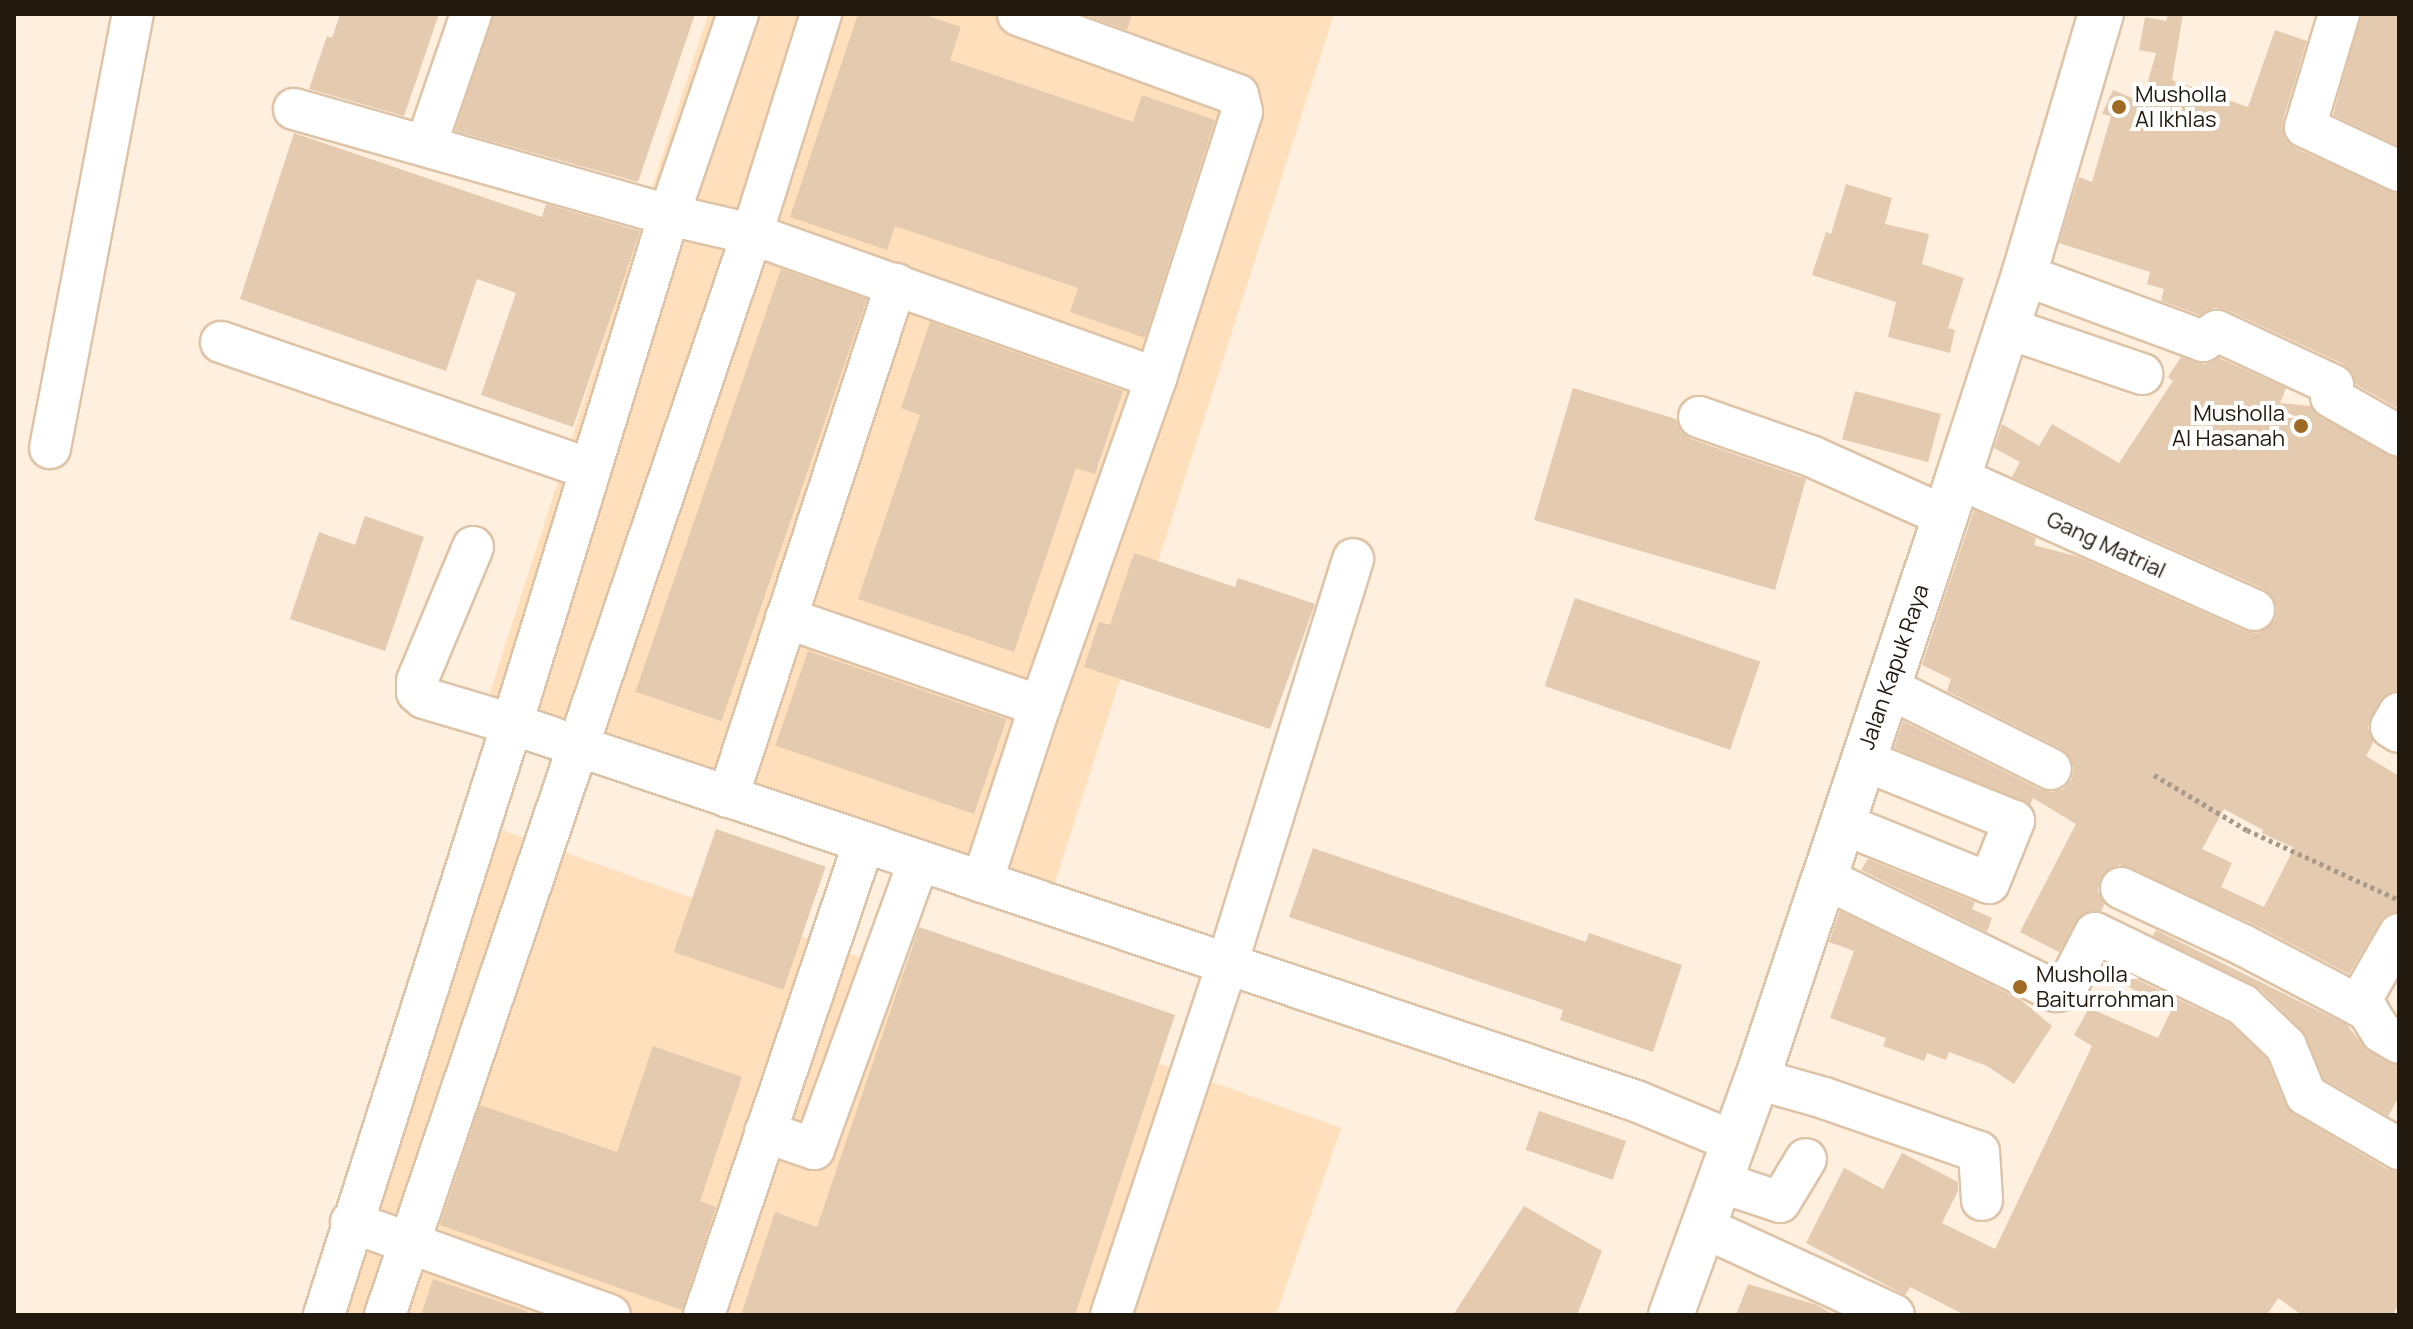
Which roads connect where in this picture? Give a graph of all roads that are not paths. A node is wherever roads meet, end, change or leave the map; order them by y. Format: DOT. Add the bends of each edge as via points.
graph roads {
  1 [pos="133,14"];
  2 [pos="471,14"];
  3 [pos="738,14"];
  4 [pos="2101,14"];
  5 [pos="2339,14"];
  6 [pos="1018,15"];
  7 [pos="814,16"];
  8 [pos="294,109"];
  9 [pos="426,145"];
  10 [pos="2399,171"];
  11 [pos="669,215"];
  12 [pos="752,234"];
  13 [pos="2024,275"];
  14 [pos="896,284"];
  15 [pos="2007,328"];
  16 [pos="221,342"];
  17 [pos="2142,374"];
  18 [pos="1156,378"];
  19 [pos="1699,417"];
  20 [pos="2399,436"];
  21 [pos="50,448"];
  22 [pos="590,469"];
  23 [pos="1952,497"];
  24 [pos="473,547"];
  25 [pos="1353,559"];
  26 [pos="2254,610"];
  27 [pos="786,618"];
  28 [pos="1887,687"];
  29 [pos="1040,706"];
  30 [pos="2399,713"];
  31 [pos="512,724"];
  32 [pos="2399,732"];
  33 [pos="576,746"];
  34 [pos="1863,760"];
  35 [pos="2051,769"];
  36 [pos="728,797"];
  37 [pos="1843,824"];
  38 [pos="864,842"];
  39 [pos="919,861"];
  40 [pos="1826,879"];
  41 [pos="982,882"];
  42 [pos="2121,888"];
  43 [pos="2399,934"];
  44 [pos="1227,964"];
  45 [pos="2358,1005"];
  46 [pos="2399,1043"];
  47 [pos="1757,1079"];
  48 [pos="765,1132"];
  49 [pos="1735,1142"];
  50 [pos="2399,1149"];
  51 [pos="1806,1159"];
  52 [pos="1720,1182"];
  53 [pos="1982,1200"];
  54 [pos="351,1222"];
  55 [pos="1703,1227"];
  56 [pos="409,1240"];
  57 [pos="588,1311"];
  58 [pos="324,1315"];
  59 [pos="385,1315"];
  60 [pos="704,1315"];
  61 [pos="1111,1315"];
  62 [pos="1671,1315"];
  63 [pos="1894,1315"];
  1 -- 21 [label="street"];
  2 -- 9 [label="street"];
  3 -- 11 [label="street"];
  4 -- 13 [label="main road, Jalan Kapuk Raya"];
  5 -- 10 [label="street" via="2305,127"];
  6 -- 18 [label="street" via="1238,95 1242,102"];
  7 -- 12 [label="street"];
  8 -- 9 [label="street"];
  9 -- 11 [label="street"];
  11 -- 12 [label="street"];
  11 -- 22 [label="street"];
  12 -- 14 [label="street"];
  12 -- 33 [label="street"];
  13 -- 15 [label="main road, Jalan Kapuk Raya"];
  13 -- 20 [label="street" via="2203,341 2217,331 2333,385 2331,397"];
  14 -- 18 [label="street"];
  14 -- 27 [label="street"];
  15 -- 17 [label="street"];
  15 -- 23 [label="main road, Jalan Kapuk Raya"];
  16 -- 22 [label="street"];
  18 -- 29 [label="street"];
  19 -- 23 [label="street, Gang Matrial"];
  22 -- 31 [label="street"];
  23 -- 26 [label="street, Gang Matrial"];
  23 -- 28 [label="main road, Jalan Kapuk Raya"];
  24 -- 31 [label="street" via="417,692"];
  25 -- 44 [label="street"];
  27 -- 29 [label="street"];
  27 -- 36 [label="street"];
  28 -- 34 [label="main road, Jalan Kapuk Raya"];
  28 -- 35 [label="street"];
  29 -- 41 [label="street"];
  30 -- 32 [label="street" via="2391,727"];
  31 -- 33 [label="street"];
  31 -- 54 [label="street"];
  33 -- 36 [label="street"];
  33 -- 56 [label="street"];
  34 -- 37 [label="main road, Jalan Kapuk Raya"];
  34 -- 37 [label="street" via="2014,821 1989,883"];
  36 -- 38 [label="street"];
  37 -- 40 [label="main road, Jalan Kapuk Raya"];
  38 -- 39 [label="street"];
  38 -- 48 [label="street"];
  39 -- 41 [label="street"];
  39 -- 48 [label="street" via="814,1149"];
  40 -- 47 [label="main road, Jalan Kapuk Raya"];
  40 -- 50 [label="street" via="2056,991 2066,989 2095,933 2243,1005 2286,1046 2306,1095"];
  41 -- 44 [label="street"];
  42 -- 45 [label="street"];
  43 -- 45 [label="street"];
  44 -- 49 [label="street" via="1636,1101"];
  44 -- 61 [label="street"];
  45 -- 46 [label="street" via="2381,1032"];
  47 -- 49 [label="main road, Jalan Kapuk Raya"];
  47 -- 53 [label="street" via="1979,1152"];
  48 -- 60 [label="street"];
  49 -- 52 [label="main road, Jalan Kapuk Raya"];
  51 -- 52 [label="street" via="1780,1202"];
  52 -- 55 [label="main road, Jalan Kapuk Raya"];
  54 -- 56 [label="street"];
  54 -- 58 [label="street"];
  55 -- 62 [label="main road, Jalan Kapuk Raya"];
  55 -- 63 [label="street"];
  56 -- 57 [label="street"];
  56 -- 59 [label="street"];
}
